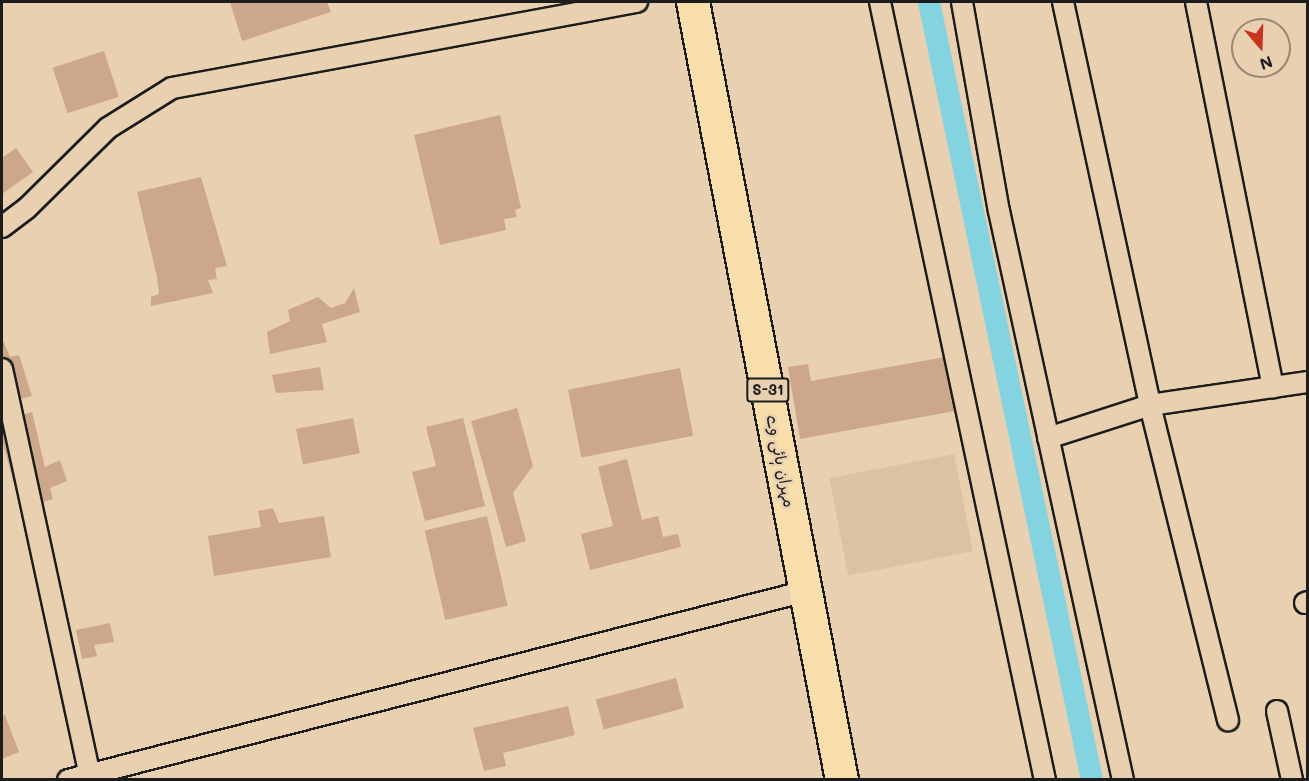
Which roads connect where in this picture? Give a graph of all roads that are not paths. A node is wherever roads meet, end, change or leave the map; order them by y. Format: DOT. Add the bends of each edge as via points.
graph roads {
  1 [pos="637,2"];
  2 [pos="693,2"];
  3 [pos="880,2"];
  4 [pos="962,2"];
  5 [pos="1063,2"];
  6 [pos="1196,2"];
  7 [pos="2,227"];
  8 [pos="2,369"];
  9 [pos="1308,382"];
  10 [pos="1274,387"];
  11 [pos="1150,405"];
  12 [pos="1048,438"];
  13 [pos="806,591"];
  14 [pos="1277,711"];
  15 [pos="1228,720"];
  16 [pos="91,776"];
  17 [pos="68,780"];
  18 [pos="842,780"];
  19 [pos="1045,780"];
  20 [pos="1123,780"];
  21 [pos="1292,780"];
  1 -- 7 [label="street" via="172,88 108,128 27,208"];
  2 -- 13 [label="main road, مہران ہائی وے / S-31"];
  3 -- 19 [label="street"];
  4 -- 12 [label="street" via="999,211"];
  5 -- 11 [label="street"];
  6 -- 10 [label="street"];
  8 -- 16 [label="street"];
  9 -- 10 [label="street"];
  10 -- 11 [label="street"];
  11 -- 12 [label="street"];
  11 -- 15 [label="street"];
  12 -- 20 [label="street"];
  13 -- 16 [label="street"];
  13 -- 18 [label="main road, مہران ہائی وے / S-31"];
  14 -- 21 [label="street"];
  16 -- 17 [label="street"];
}
